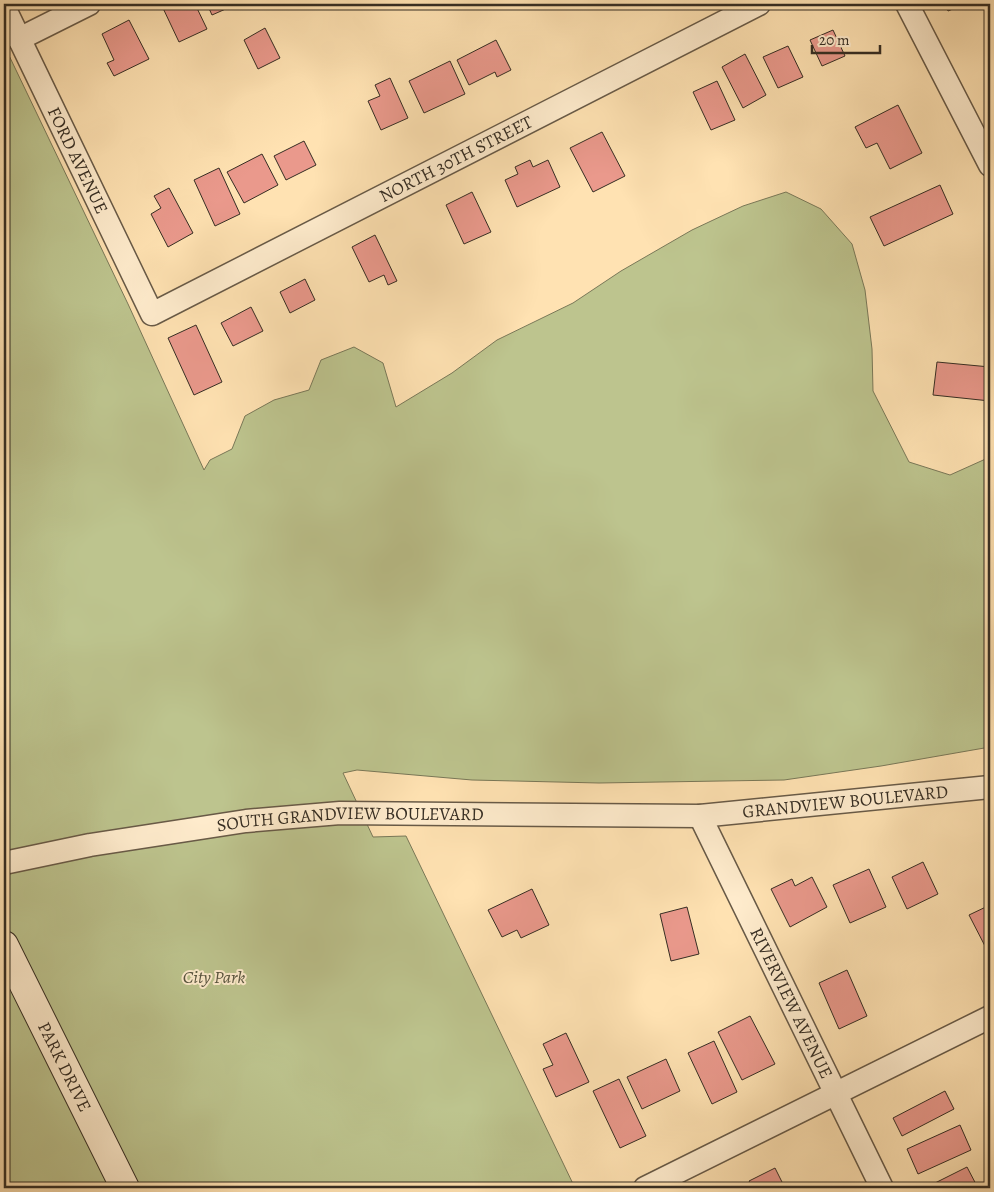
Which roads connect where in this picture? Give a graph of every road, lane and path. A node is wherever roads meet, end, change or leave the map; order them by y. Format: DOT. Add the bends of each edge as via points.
graph roads {
  1 [pos="89,4"];
  2 [pos="759,4"];
  3 [pos="907,4"];
  4 [pos="4,7"];
  5 [pos="19,39"];
  6 [pos="990,165"];
  7 [pos="152,314"];
  8 [pos="990,787"];
  9 [pos="700,816"];
  10 [pos="4,863"];
  11 [pos="4,945"];
  12 [pos="990,1017"];
  13 [pos="836,1093"];
  14 [pos="124,1188"];
  15 [pos="645,1188"];
  16 [pos="882,1188"];
  1 -- 5 [label="street"];
  2 -- 7 [label="street, NORTH 30TH STREET"];
  3 -- 6 [label="street"];
  4 -- 5 [label="street, FORD AVENUE"];
  5 -- 7 [label="street, FORD AVENUE"];
  8 -- 9 [label="street, GRANDVIEW BOULEVARD"];
  9 -- 10 [label="street, SOUTH GRANDVIEW BOULEVARD" via="340,813 246,821 90,845"];
  9 -- 13 [label="street, RIVERVIEW AVENUE"];
  11 -- 14 [label="main road, PARK DRIVE"];
  12 -- 13 [label="street"];
  13 -- 15 [label="street"];
  13 -- 16 [label="street, RIVERVIEW AVENUE"];
}
